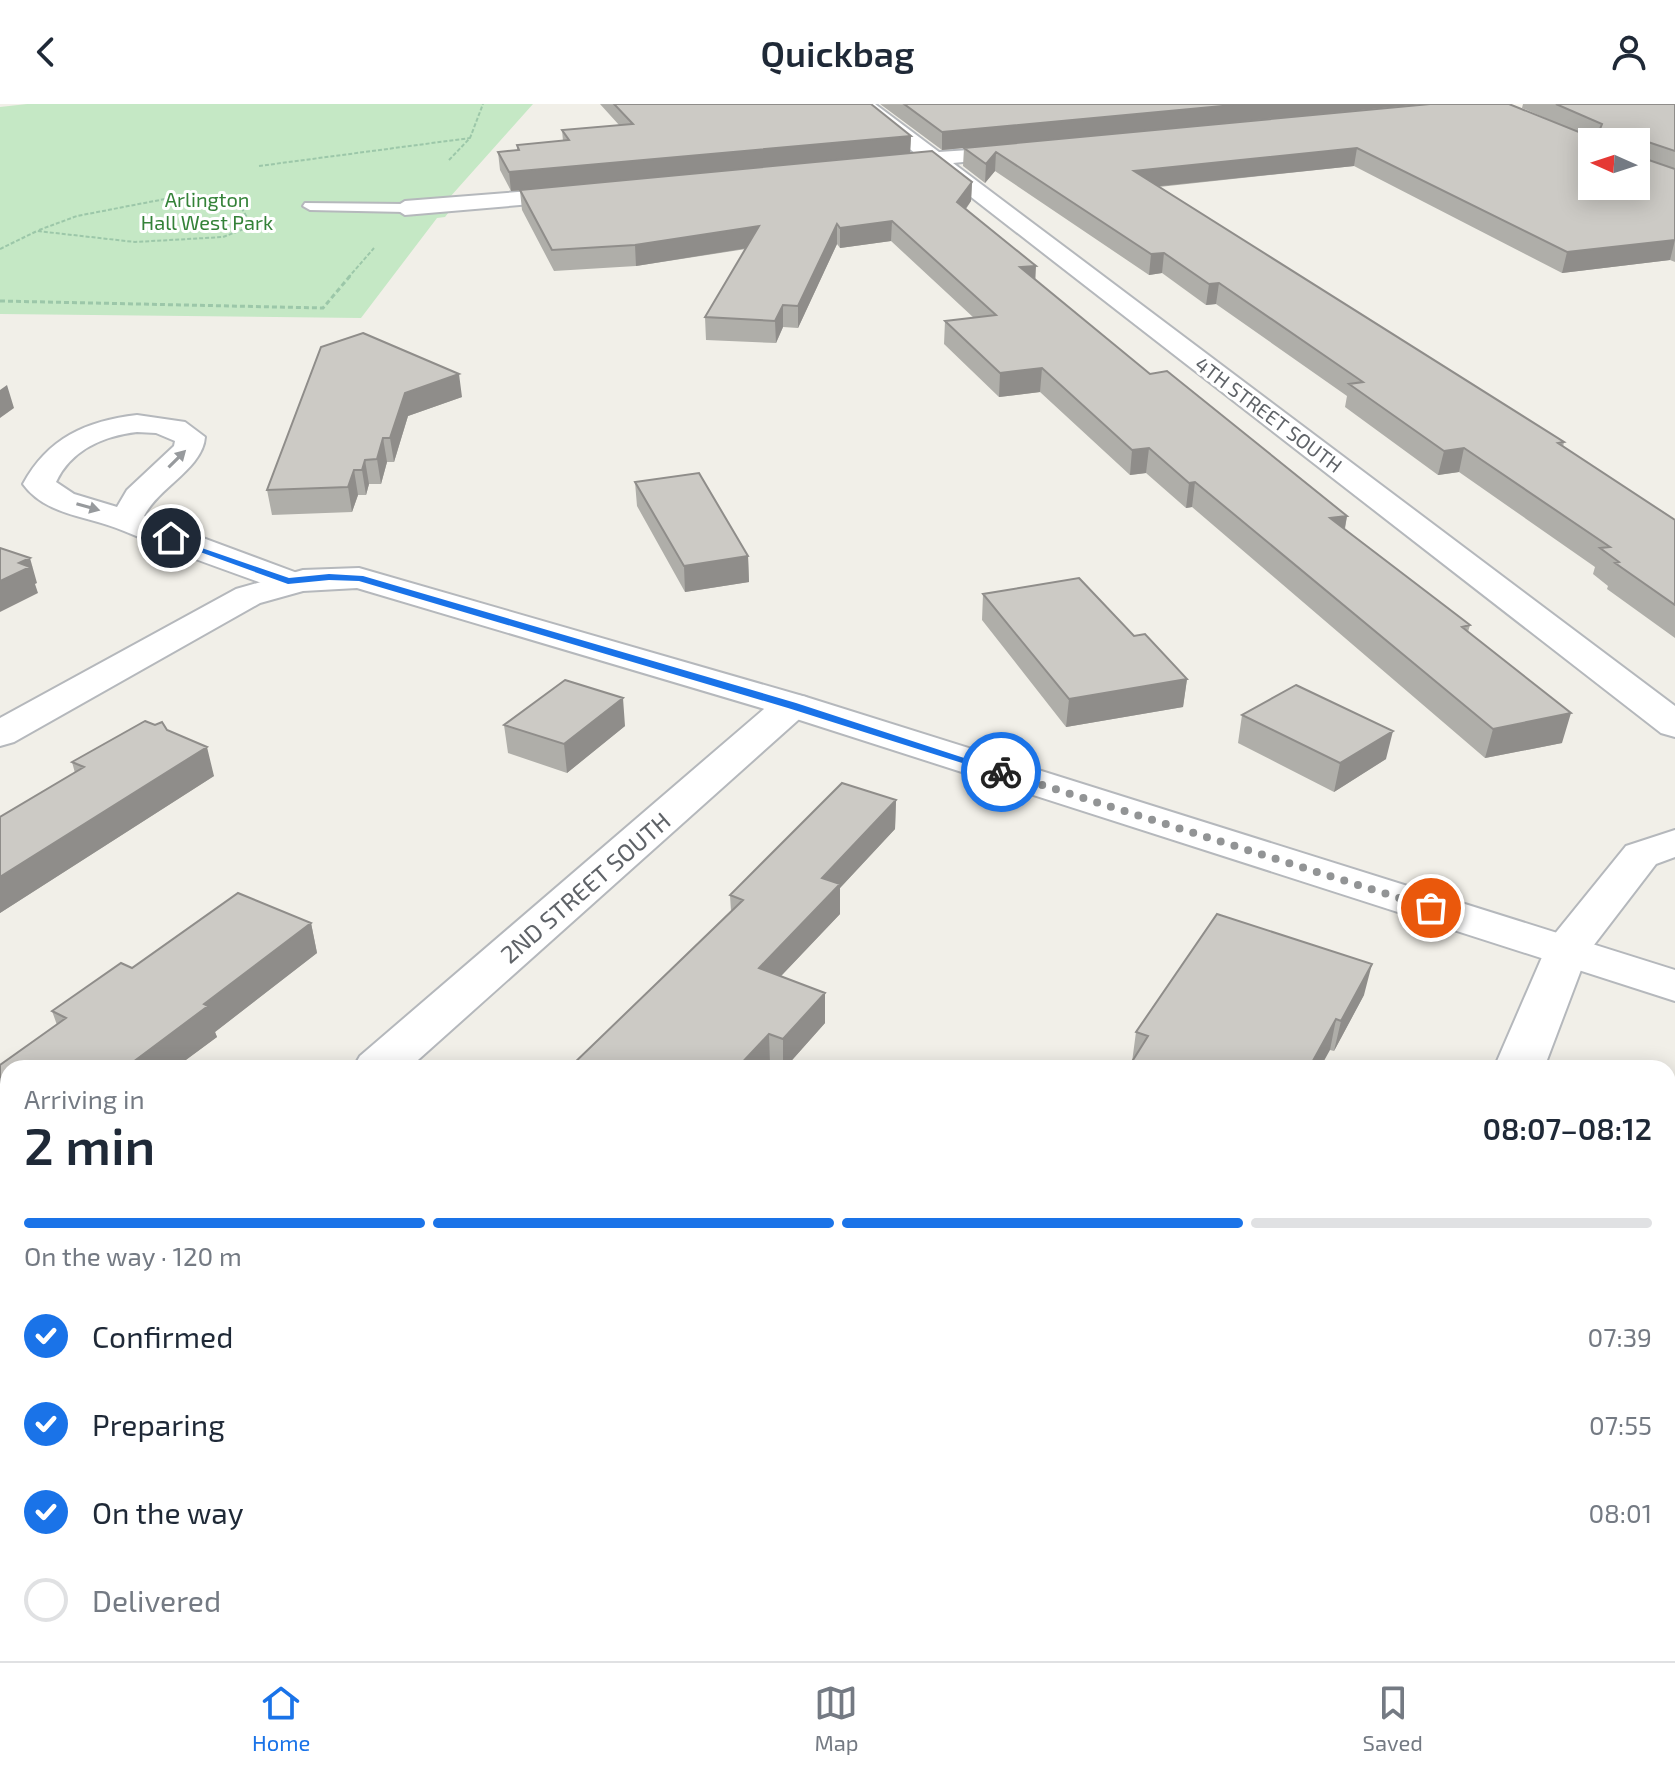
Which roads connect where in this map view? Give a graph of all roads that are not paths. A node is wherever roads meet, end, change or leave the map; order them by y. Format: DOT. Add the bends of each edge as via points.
graph roads {
  1 [pos="863,104"];
  2 [pos="1039,149"];
  3 [pos="936,158"];
  4 [pos="858,166"];
  5 [pos="608,191"];
  6 [pos="310,206"];
  7 [pos="405,208"];
  8 [pos="127,518"];
  9 [pos="288,581"];
  10 [pos="792,705"];
  11 [pos="1675,725"];
  12 [pos="0,734"];
  13 [pos="1675,843"];
  14 [pos="1565,951"];
  15 [pos="1675,986"];
  16 [pos="387,1060"];
  17 [pos="1522,1060"];
  1 -- 3 [label="street, 4TH STREET SOUTH"];
  2 -- 3 [label="street"];
  3 -- 4 [label="street"];
  3 -- 11 [label="street, 4TH STREET SOUTH"];
  5 -- 7 [label="street"];
  6 -- 7 [label="lane"];
  8 -- 9 [label="street"];
  9 -- 10 [label="street" via="359,578"];
  9 -- 12 [label="street" via="233,603"];
  10 -- 14 [label="street"];
  10 -- 16 [label="street, 2ND STREET SOUTH"];
  13 -- 14 [label="street" via="1641,855"];
  14 -- 15 [label="street"];
  14 -- 17 [label="street"];
}
